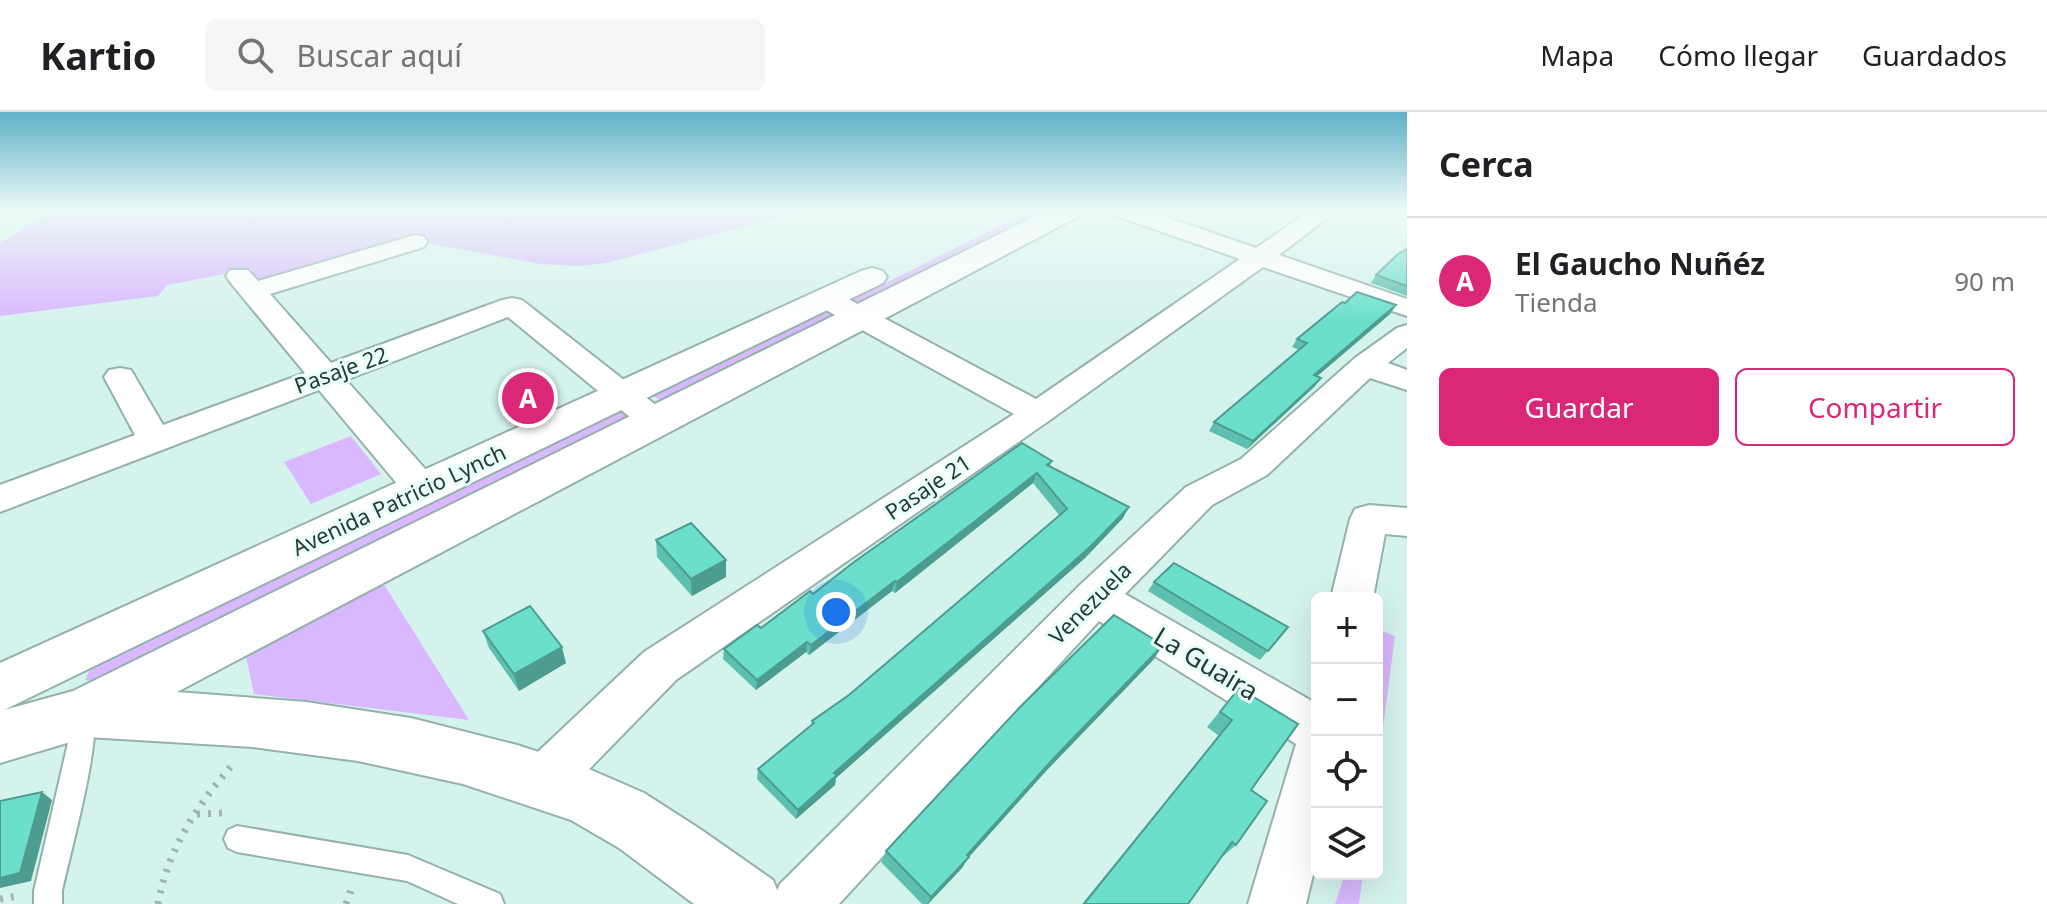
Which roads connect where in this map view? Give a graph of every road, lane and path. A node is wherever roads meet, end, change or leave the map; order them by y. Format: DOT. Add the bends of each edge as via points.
graph roads {
  1 [pos="399,246"];
  2 [pos="951,246"];
  3 [pos="987,246"];
  4 [pos="1222,246"];
  5 [pos="1276,246"];
  6 [pos="1258,259"];
  7 [pos="843,308"];
  8 [pos="1407,308"];
  9 [pos="1407,334"];
  10 [pos="1366,365"];
  11 [pos="325,376"];
  12 [pos="120,377"];
  13 [pos="1407,381"];
  14 [pos="621,396"];
  15 [pos="1038,413"];
  16 [pos="654,420"];
  17 [pos="155,440"];
  18 [pos="422,489"];
  19 [pos="0,499"];
  20 [pos="1407,522"];
  21 [pos="1353,592"];
  22 [pos="1095,597"];
  23 [pos="15,681"];
  24 [pos="84,713"];
  25 [pos="1311,726"];
  26 [pos="0,737"];
  27 [pos="239,757"];
  28 [pos="1311,776"];
  29 [pos="542,782"];
  30 [pos="237,839"];
  31 [pos="48,904"];
  32 [pos="158,904"];
  33 [pos="490,904"];
  34 [pos="749,904"];
  35 [pos="800,904"];
  36 [pos="1277,904"];
  1 -- 11 [label="street" via="246,284"];
  2 -- 7 [label="street, Avenida Patricio Lynch"];
  3 -- 7 [label="street, Avenida Patricio Lynch"];
  4 -- 6 [label="street"];
  5 -- 6 [label="street, Pasaje 21"];
  6 -- 8 [label="street"];
  6 -- 15 [label="street, Pasaje 21"];
  7 -- 14 [label="street, Avenida Patricio Lynch"];
  7 -- 15 [label="street"];
  7 -- 16 [label="street, Avenida Patricio Lynch"];
  9 -- 10 [label="street, Venezuela"];
  10 -- 13 [label="street"];
  10 -- 22 [label="street, Venezuela" via="1254,467 1199,496"];
  11 -- 14 [label="street, Pasaje 22" via="512,306"];
  11 -- 17 [label="street, Pasaje 22"];
  11 -- 18 [label="street"];
  12 -- 17 [label="street"];
  14 -- 16 [label="street, Pasaje 22"];
  14 -- 18 [label="street, Avenida Patricio Lynch"];
  15 -- 29 [label="street, Pasaje 21" via="660,666"];
  16 -- 24 [label="street, Avenida Patricio Lynch"];
  17 -- 19 [label="street, Pasaje 22"];
  18 -- 23 [label="street, Avenida Patricio Lynch"];
  20 -- 21 [label="street" via="1369,519"];
  22 -- 25 [label="street, La Guaira"];
  22 -- 35 [label="street, Venezuela"];
  23 -- 24 [label="street" via="61,708"];
  24 -- 26 [label="street"];
  24 -- 29 [label="street" via="241,718 324,728 469,758"];
  24 -- 31 [label="lane"];
  27 -- 32 [label="path" via="189,826 162,876"];
  28 -- 36 [label="street"];
  29 -- 34 [label="street" via="603,804"];
  30 -- 33 [label="lane" via="408,868"];
}
